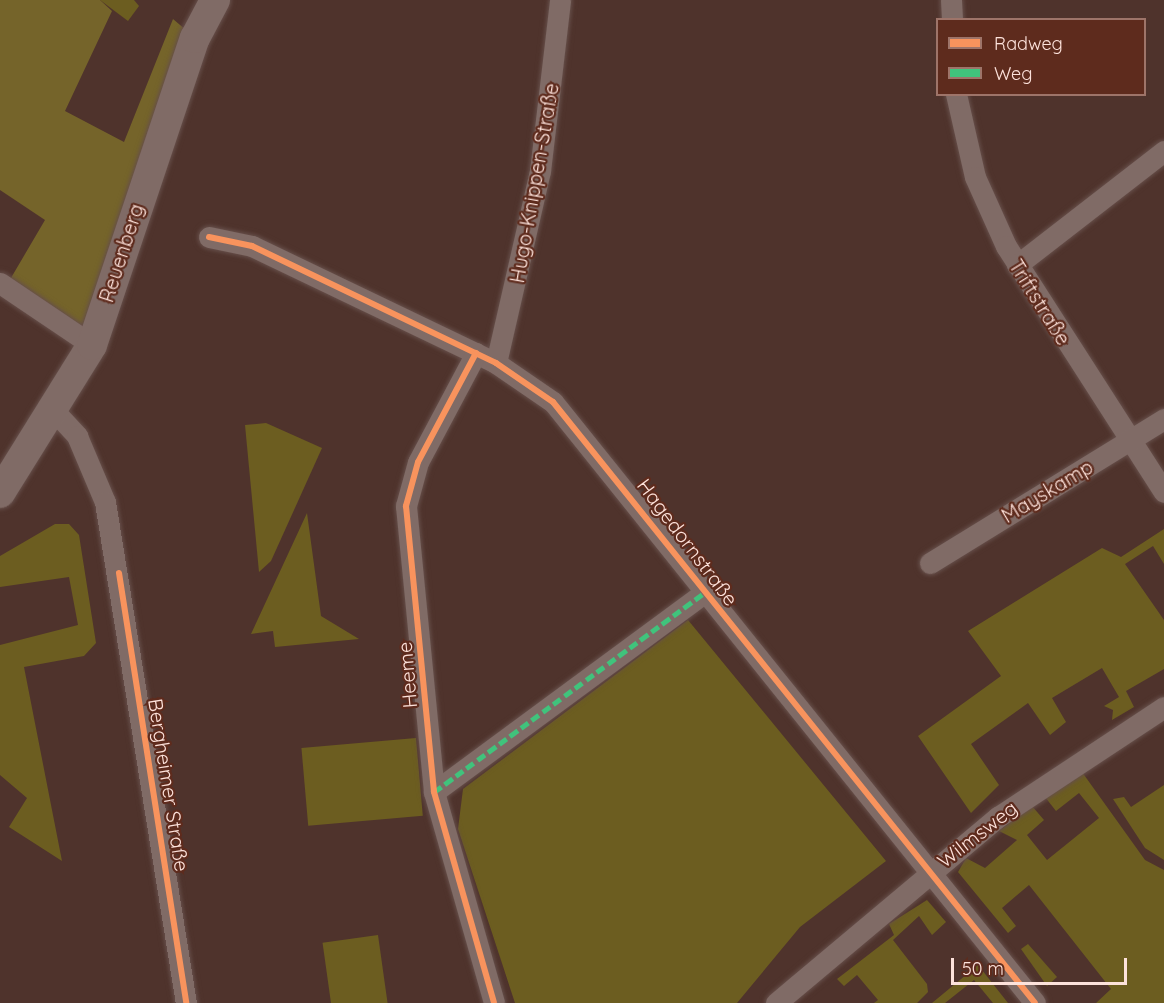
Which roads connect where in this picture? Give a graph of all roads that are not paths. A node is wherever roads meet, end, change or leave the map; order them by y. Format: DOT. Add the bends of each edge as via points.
graph roads {
  1 [pos="215,0"];
  2 [pos="560,0"];
  3 [pos="951,0"];
  4 [pos="952,18"];
  5 [pos="956,96"];
  6 [pos="1164,151"];
  7 [pos="209,237"];
  8 [pos="1017,265"];
  9 [pos="0,283"];
  10 [pos="92,345"];
  11 [pos="476,354"];
  12 [pos="496,363"];
  13 [pos="55,412"];
  14 [pos="1164,419"];
  15 [pos="1130,441"];
  16 [pos="1164,492"];
  17 [pos="0,493"];
  18 [pos="930,562"];
  19 [pos="705,592"];
  20 [pos="1164,707"];
  21 [pos="434,792"];
  22 [pos="931,870"];
  23 [pos="186,1003"];
  24 [pos="494,1003"];
  25 [pos="776,1003"];
  26 [pos="1035,1003"];
  1 -- 10 [label="main road, Reuenberg" via="191,49"];
  2 -- 12 [label="street, Hugo-Knippen-Straße" via="540,171"];
  3 -- 4 [label="street"];
  5 -- 8 [label="street, Triftstraße" via="977,184"];
  6 -- 8 [label="street"];
  7 -- 11 [label="street, Hagedornstraße" via="252,246"];
  8 -- 15 [label="street, Triftstraße"];
  9 -- 10 [label="street"];
  10 -- 13 [label="main road, Reuenberg"];
  11 -- 12 [label="street, Hagedornstraße"];
  11 -- 21 [label="street, Heeme" via="408,486"];
  12 -- 19 [label="street, Hagedornstraße" via="553,402 579,429"];
  13 -- 17 [label="main road, Reuenberg"];
  13 -- 23 [label="street, Bergheimer Straße" via="77,436 105,502"];
  14 -- 15 [label="street, Mayskamp"];
  15 -- 16 [label="street, Triftstraße"];
  15 -- 18 [label="street, Mayskamp"];
  19 -- 21 [label="street"];
  19 -- 22 [label="street, Hagedornstraße"];
  20 -- 22 [label="street, Wilmsweg" via="1034,789"];
  21 -- 24 [label="street, Heeme"];
  22 -- 25 [label="street, Wilmsweg"];
  22 -- 26 [label="street, Hagedornstraße"];
}
